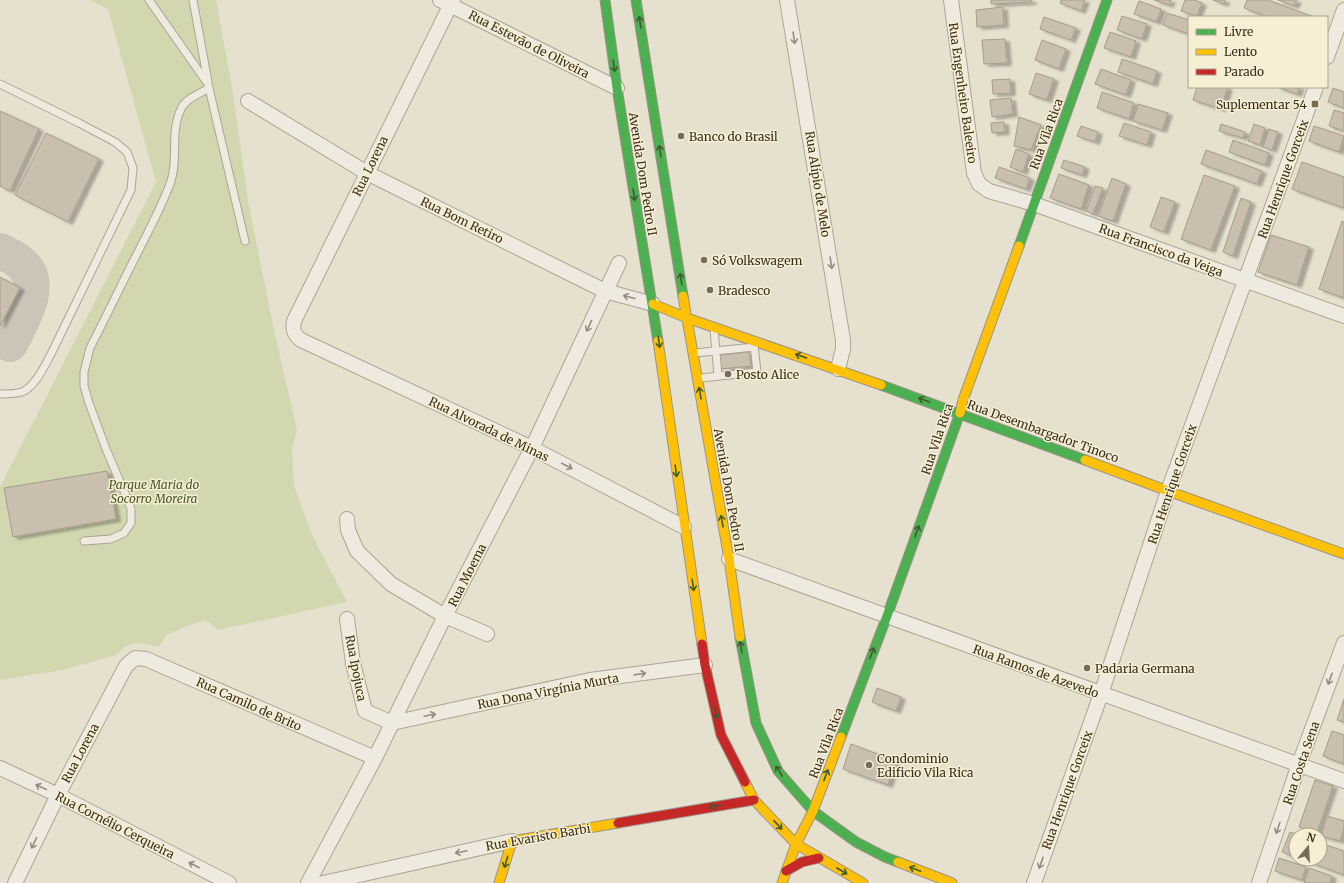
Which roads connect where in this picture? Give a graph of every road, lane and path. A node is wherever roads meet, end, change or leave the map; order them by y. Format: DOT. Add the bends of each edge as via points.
graph roads {
  1 [pos="149,0"];
  2 [pos="193,0"];
  3 [pos="604,0"];
  4 [pos="636,0"];
  5 [pos="787,0"];
  6 [pos="950,0"];
  7 [pos="1107,0"];
  8 [pos="448,2"];
  9 [pos="1344,10"];
  10 [pos="1328,54"];
  11 [pos="0,84"];
  12 [pos="209,86"];
  13 [pos="617,88"];
  14 [pos="1316,88"];
  15 [pos="248,102"];
  16 [pos="367,173"];
  17 [pos="979,184"];
  18 [pos="1034,204"];
  19 [pos="245,241"];
  20 [pos="618,263"];
  21 [pos="1246,280"];
  22 [pos="605,291"];
  23 [pos="653,304"];
  24 [pos="1344,316"];
  25 [pos="687,318"];
  26 [pos="714,326"];
  27 [pos="294,333"];
  28 [pos="754,343"];
  29 [pos="716,351"];
  30 [pos="693,353"];
  31 [pos="838,369"];
  32 [pos="718,376"];
  33 [pos="697,378"];
  34 [pos="0,394"];
  35 [pos="960,413"];
  36 [pos="532,448"];
  37 [pos="1168,491"];
  38 [pos="347,519"];
  39 [pos="684,527"];
  40 [pos="84,541"];
  41 [pos="1344,554"];
  42 [pos="729,559"];
  43 [pos="446,616"];
  44 [pos="886,616"];
  45 [pos="347,619"];
  46 [pos="487,634"];
  47 [pos="1344,643"];
  48 [pos="705,665"];
  49 [pos="126,666"];
  50 [pos="1101,694"];
  51 [pos="392,723"];
  52 [pos="375,758"];
  53 [pos="1299,764"];
  54 [pos="0,768"];
  55 [pos="1344,781"];
  56 [pos="58,795"];
  57 [pos="754,800"];
  58 [pos="813,811"];
  59 [pos="512,841"];
  60 [pos="796,844"];
  61 [pos="820,858"];
  62 [pos="786,871"];
  63 [pos="15,883"];
  64 [pos="229,883"];
  65 [pos="308,883"];
  66 [pos="323,883"];
  67 [pos="499,883"];
  68 [pos="782,883"];
  69 [pos="863,883"];
  70 [pos="952,883"];
  71 [pos="1034,883"];
  72 [pos="1259,883"];
  1 -- 12 [label="lane"];
  2 -- 12 [label="lane"];
  3 -- 13 [label="main road, Avenida Dom Pedro II, one-way"];
  25 -- 4 [label="main road, Avenida Dom Pedro II, one-way"];
  5 -- 31 [label="street, Rua Alípio de Melo, one-way" via="843,340"];
  6 -- 17 [label="street, Rua Engenheiro Baleeiro" via="974,173"];
  7 -- 18 [label="main road, Rua Vila Rica"];
  8 -- 13 [label="street, Rua Estevão de Oliveira"];
  8 -- 16 [label="street, Rua Lorena"];
  9 -- 10 [label="street"];
  11 -- 34 [label="lane" via="115,142 127,152 133,168 131,190 52,354 32,385 14,394"];
  12 -- 19 [label="lane"];
  12 -- 40 [label="lane" via="183,105 180,111 174,137 171,180 90,348 84,372 84,386 131,509 131,523 124,533 111,539"];
  13 -- 23 [label="main road, Avenida Dom Pedro II, one-way"];
  14 -- 21 [label="street, Rua Henrique Gorceix"];
  15 -- 16 [label="street, Rua Bom Retiro"];
  16 -- 22 [label="street, Rua Bom Retiro"];
  16 -- 27 [label="street, Rua Lorena" via="294,321"];
  17 -- 18 [label="street, Rua Francisco da Veiga" via="989,190"];
  18 -- 21 [label="street, Rua Francisco da Veiga"];
  18 -- 35 [label="main road, Rua Vila Rica"];
  20 -- 22 [label="street, Rua Moema"];
  21 -- 24 [label="street, Rua Francisco da Veiga"];
  21 -- 37 [label="street, Rua Henrique Gorceix"];
  23 -- 22 [label="street, Rua Bom Retiro, one-way"];
  22 -- 36 [label="street, Rua Moema, one-way"];
  23 -- 25 [label="main road, Rua Bom Retiro"];
  23 -- 39 [label="main road, Avenida Dom Pedro II, one-way"];
  25 -- 26 [label="main road, Rua Desembargador Tinoco"];
  25 -- 30 [label="main road, Avenida Dom Pedro II"];
  26 -- 28 [label="main road, Rua Desembargador Tinoco"];
  26 -- 29 [label="lane"];
  27 -- 36 [label="street, Rua Alvorada de Minas" via="301,340"];
  28 -- 29 [label="lane"];
  31 -- 28 [label="main road, Rua Desembargador Tinoco, one-way"];
  28 -- 32 [label="lane" via="757,372"];
  29 -- 30 [label="lane"];
  29 -- 32 [label="lane"];
  30 -- 33 [label="main road, Avenida Dom Pedro II"];
  35 -- 31 [label="main road, Rua Desembargador Tinoco, one-way"];
  32 -- 33 [label="lane"];
  42 -- 33 [label="main road, Avenida Dom Pedro II, one-way"];
  35 -- 37 [label="main road, Rua Desembargador Tinoco"];
  44 -- 35 [label="main road, Rua Vila Rica, one-way"];
  36 -- 39 [label="street, Rua Alvorada de Minas, one-way"];
  36 -- 43 [label="street, Rua Moema"];
  37 -- 41 [label="main road, Rua Desembargador Tinoco"];
  37 -- 50 [label="street, Rua Henrique Gorceix"];
  38 -- 43 [label="street" via="348,530 357,551 369,563 391,584"];
  39 -- 48 [label="main road, Avenida Dom Pedro II, one-way"];
  42 -- 44 [label="street, Rua Ramos de Azevedo"];
  58 -- 42 [label="main road, Avenida Dom Pedro II, one-way" via="778,771 756,723 743,658"];
  43 -- 46 [label="street"];
  43 -- 51 [label="street, Rua Moema"];
  44 -- 50 [label="street, Rua Ramos de Azevedo"];
  58 -- 44 [label="main road, Rua Vila Rica, one-way"];
  45 -- 51 [label="street, Rua Ipojuca" via="353,663 365,711"];
  47 -- 53 [label="street, Rua Costa Sena, one-way"];
  51 -- 48 [label="street, Rua Dona Virgínia Murta, one-way" via="590,680"];
  48 -- 57 [label="main road, Avenida Dom Pedro II, one-way" via="721,735"];
  49 -- 52 [label="street, Rua Camilo de Brito" via="135,658 146,659"];
  49 -- 56 [label="street, Rua Lorena"];
  50 -- 53 [label="street, Rua Ramos de Azevedo"];
  50 -- 71 [label="street, Rua Henrique Gorceix, one-way"];
  51 -- 52 [label="street, Rua Moema"];
  52 -- 65 [label="street, Rua Moema"];
  53 -- 55 [label="street, Rua Ramos de Azevedo"];
  53 -- 72 [label="street, Rua Costa Sena, one-way"];
  56 -- 54 [label="street, Rua Cornélio Cerqueira, one-way"];
  56 -- 63 [label="street, Rua Lorena, one-way"];
  64 -- 56 [label="street, Rua Cornélio Cerqueira, one-way"];
  57 -- 59 [label="main road, Rua Evaristo Barbi, one-way"];
  57 -- 60 [label="main road, Avenida Dom Pedro II, one-way"];
  58 -- 60 [label="main road, Rua Vila Rica"];
  70 -- 58 [label="main road, Avenida Dom Pedro II, one-way" via="886,857 856,842"];
  59 -- 66 [label="street, Rua Evaristo Barbi, one-way"];
  59 -- 67 [label="main road, one-way"];
  60 -- 61 [label="main road, Avenida Dom Pedro II"];
  60 -- 62 [label="main road, Rua Vila Rica"];
  61 -- 62 [label="main road" via="805,860"];
  61 -- 69 [label="main road, Avenida Dom Pedro II, one-way"];
  62 -- 68 [label="main road, Rua Vila Rica"];
}
